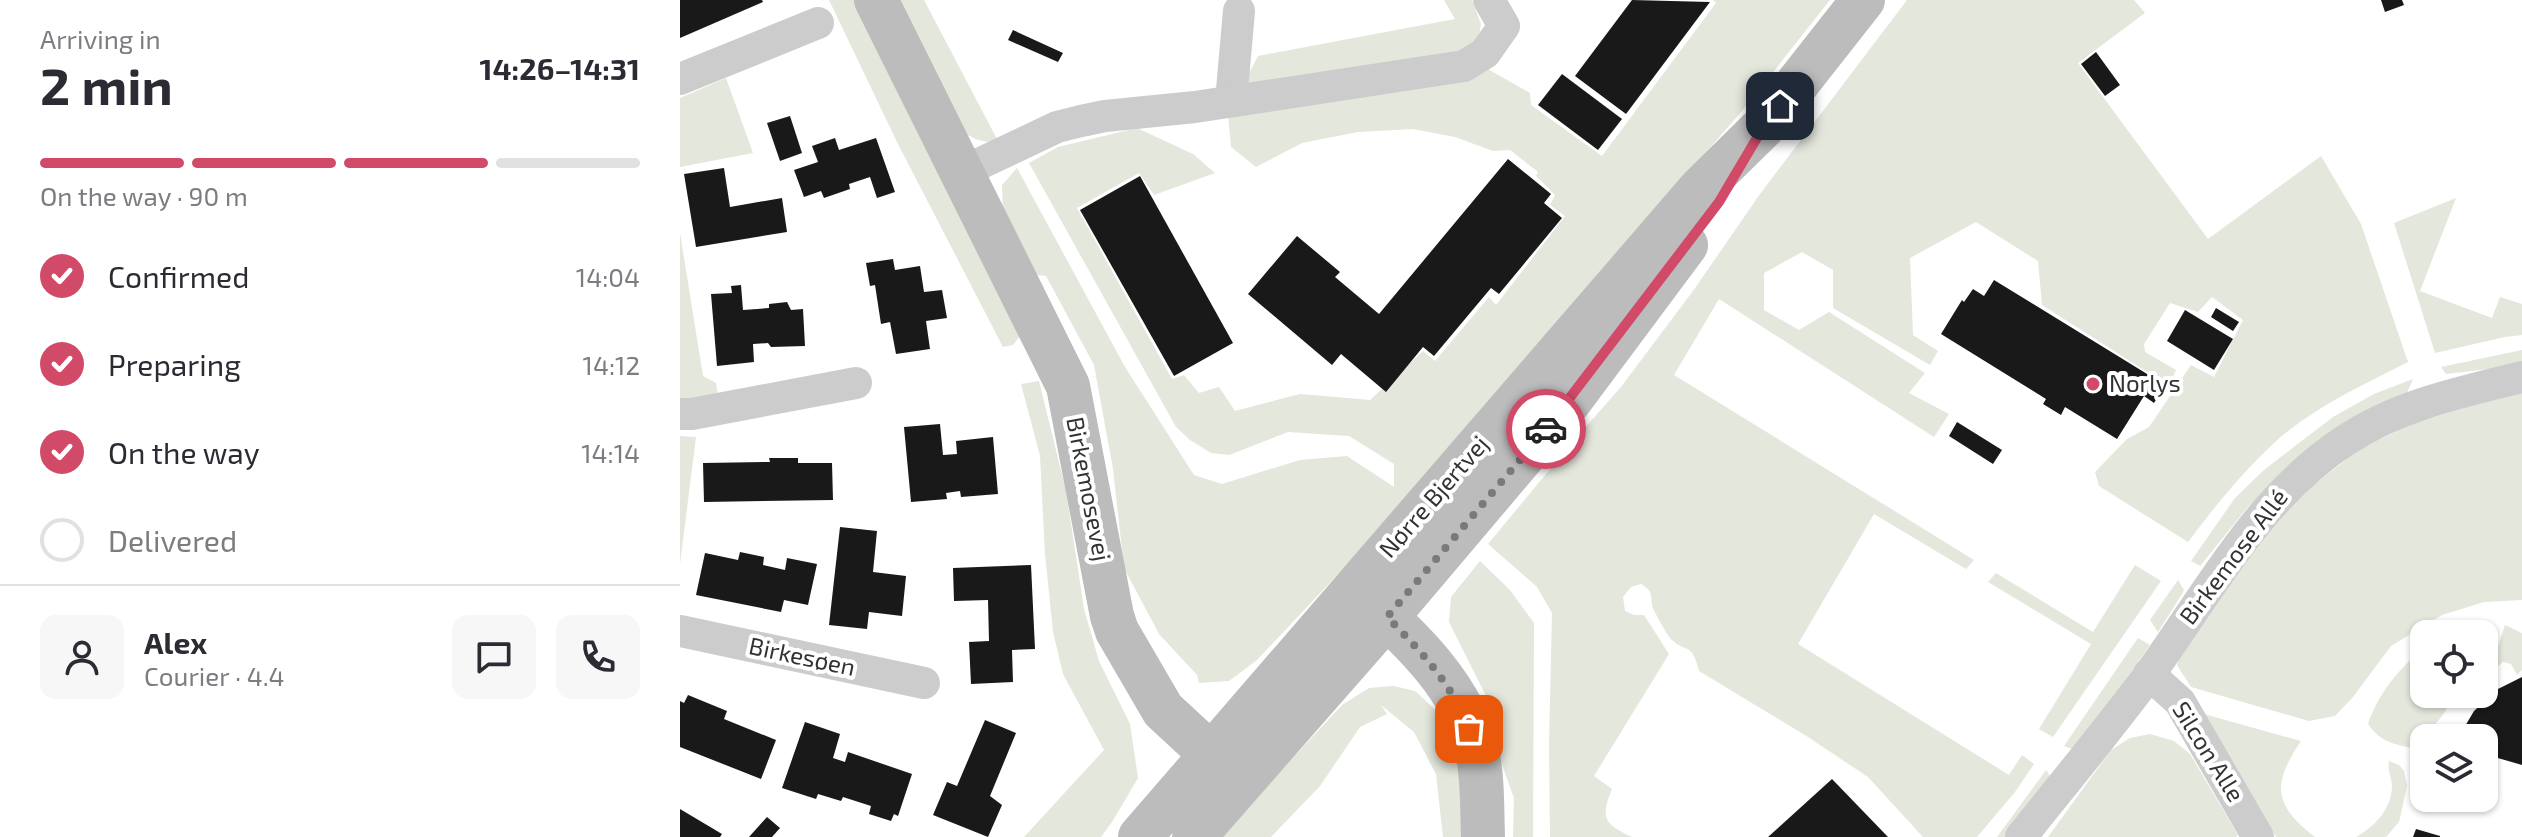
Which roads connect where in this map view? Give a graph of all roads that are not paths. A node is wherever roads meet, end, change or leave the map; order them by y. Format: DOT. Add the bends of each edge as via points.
graph roads {
  1 [pos="876,0"];
  2 [pos="1489,0"];
  3 [pos="1863,0"];
  4 [pos="1239,11"];
  5 [pos="818,23"];
  6 [pos="680,79"];
  7 [pos="1231,101"];
  8 [pos="1764,126"];
  9 [pos="960,173"];
  10 [pos="2522,377"];
  11 [pos="856,383"];
  12 [pos="680,414"];
  13 [pos="1355,589"];
  14 [pos="1387,617"];
  15 [pos="680,631"];
  16 [pos="2149,674"];
  17 [pos="924,683"];
  18 [pos="1226,769"];
  19 [pos="1140,837"];
  20 [pos="1194,837"];
  21 [pos="1483,837"];
  22 [pos="2021,837"];
  23 [pos="2258,837"];
  1 -- 9 [label="main road, Birkemosevej"];
  2 -- 7 [label="street" via="1504,26 1485,53 1464,66"];
  3 -- 8 [label="main road, Nørre Bjertvej"];
  4 -- 7 [label="street"];
  5 -- 6 [label="street"];
  7 -- 9 [label="street" via="1057,127"];
  8 -- 13 [label="main road, Nørre Bjertvej" via="1700,189"];
  8 -- 14 [label="main road, Nørre Bjertvej" via="1719,202 1569,402"];
  9 -- 18 [label="main road, Birkemosevej" via="1068,386 1117,631 1163,710"];
  10 -- 16 [label="street, Birkemose Allé" via="2436,398 2390,416 2304,469 2234,551"];
  11 -- 12 [label="street"];
  13 -- 14 [label="main road"];
  13 -- 18 [label="main road, Nørre Bjertvej"];
  14 -- 18 [label="main road, Nørre Bjertvej"];
  14 -- 21 [label="main road" via="1423,653 1462,708 1477,749"];
  15 -- 17 [label="street, Birkesøen"];
  16 -- 22 [label="street, Birkemose Allé"];
  16 -- 23 [label="street, Silcon Alle" via="2180,702"];
  18 -- 19 [label="main road, Nørre Bjertvej"];
  18 -- 20 [label="main road, Nørre Bjertvej"];
}
